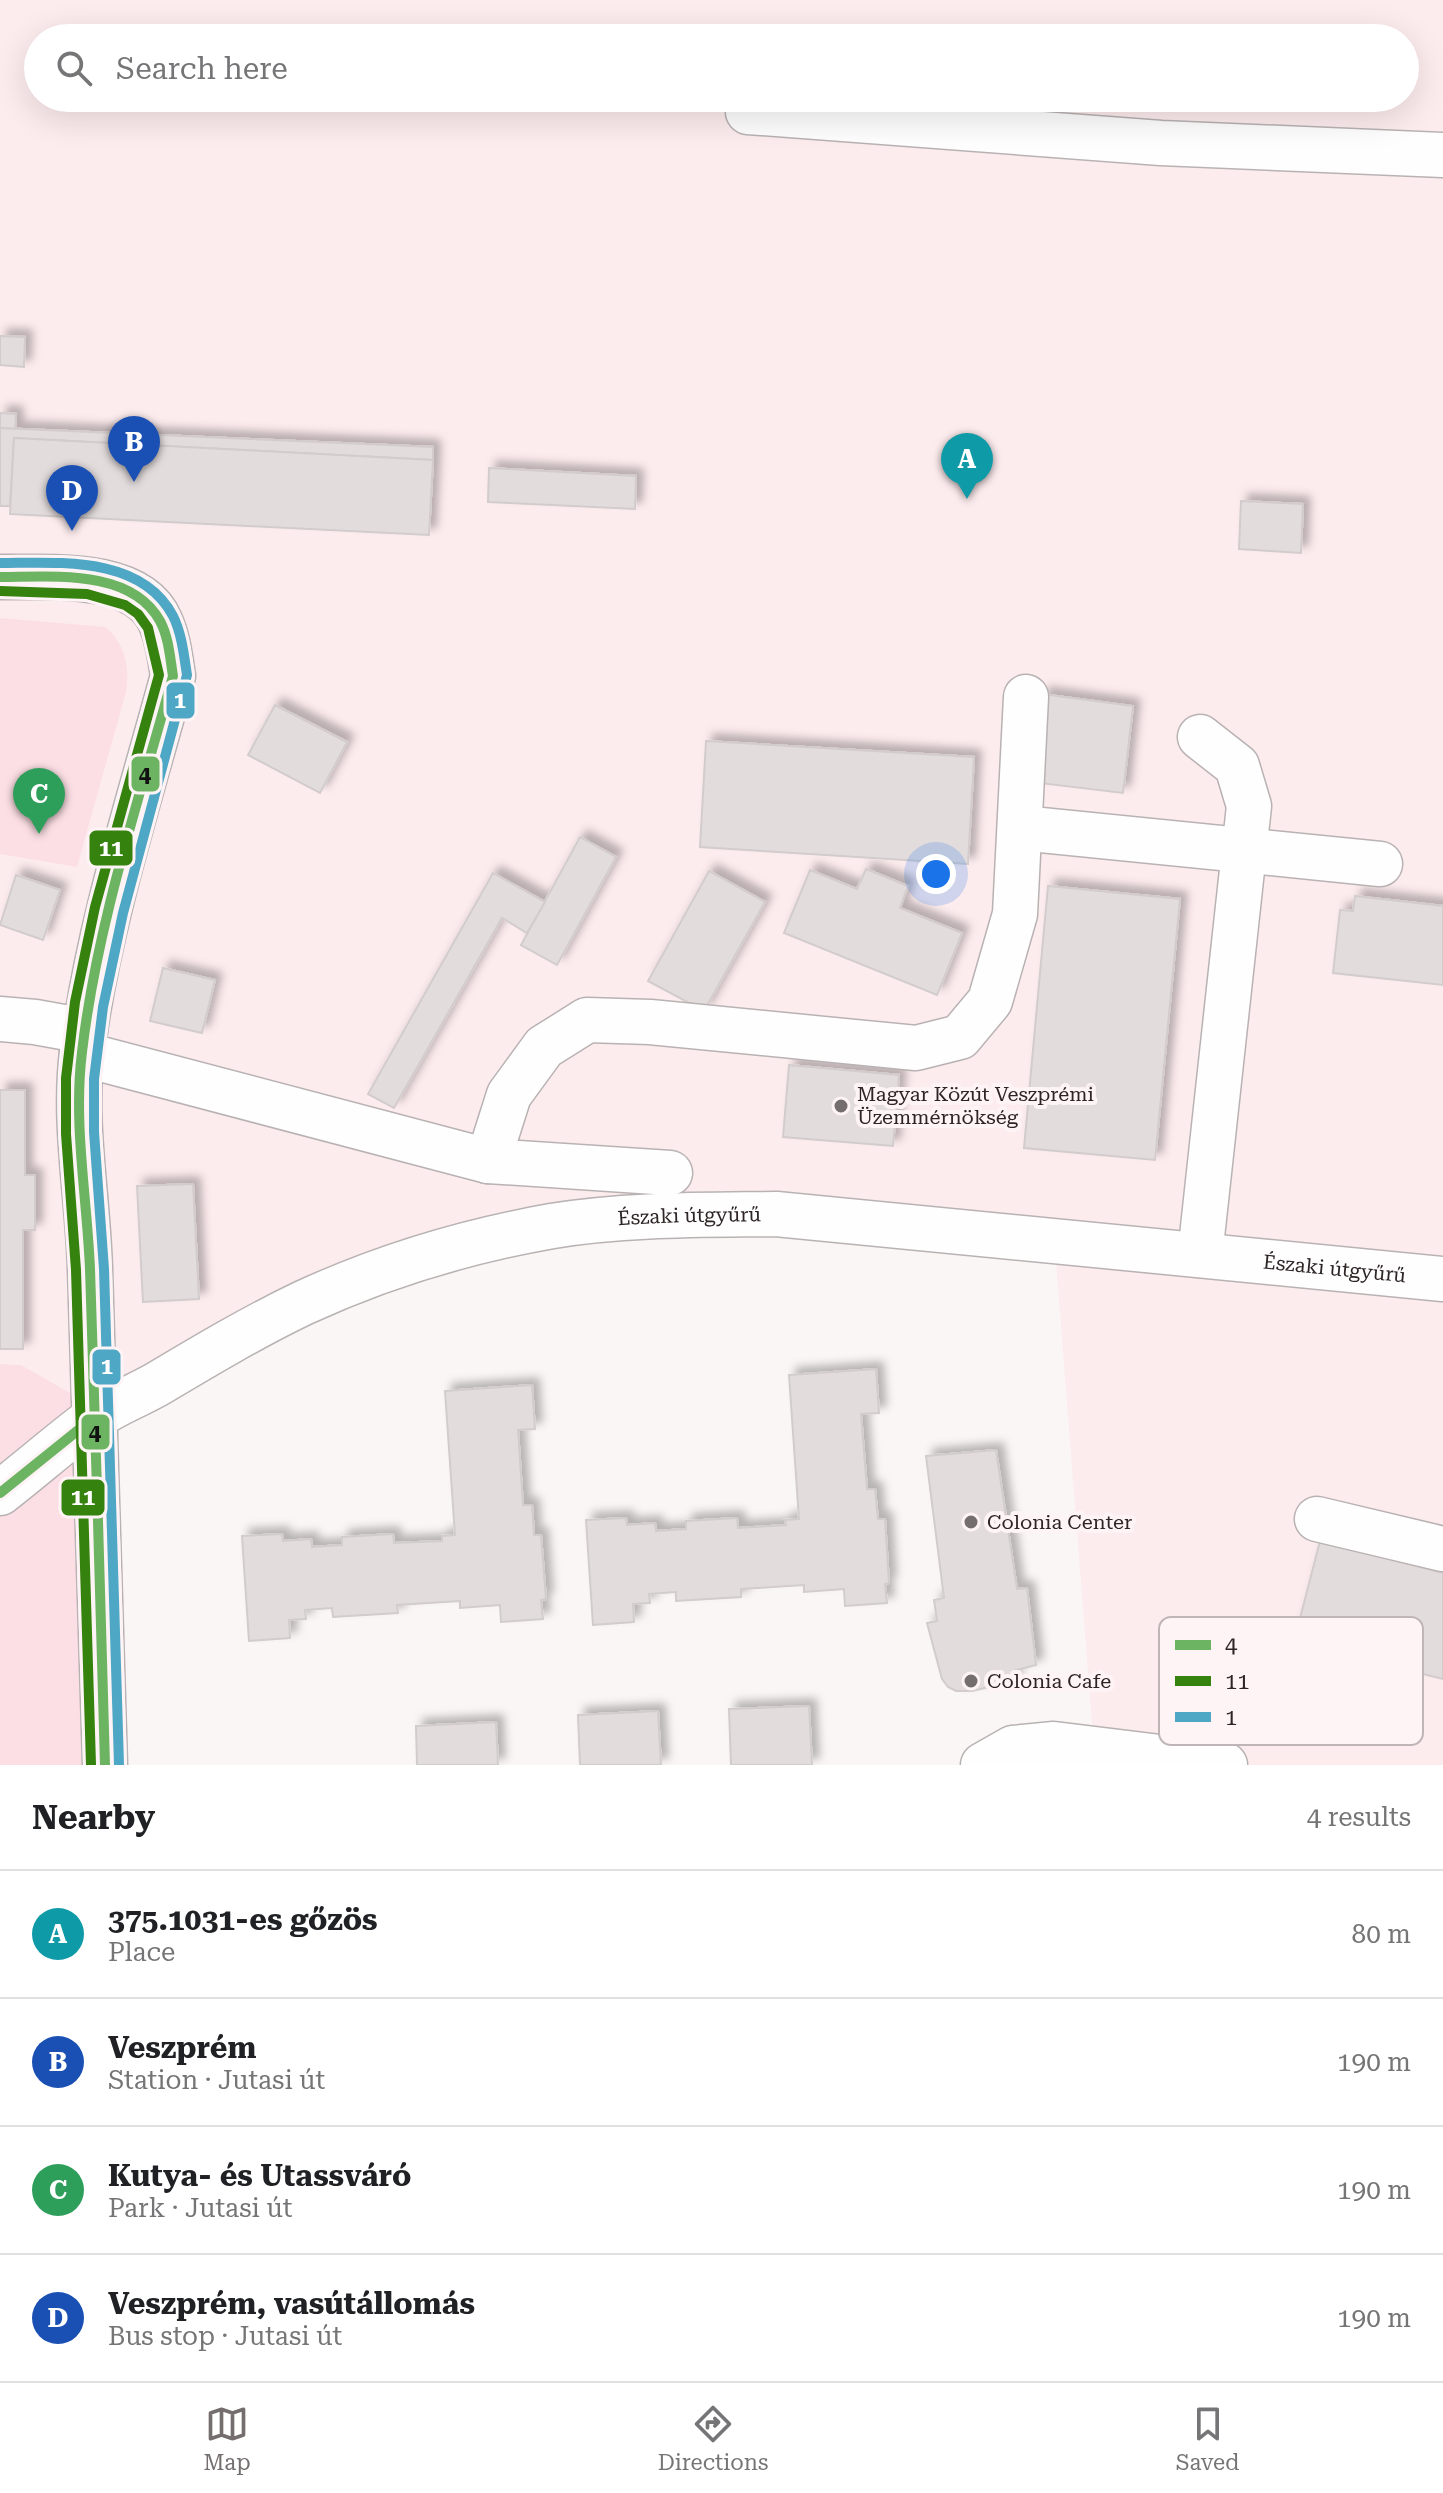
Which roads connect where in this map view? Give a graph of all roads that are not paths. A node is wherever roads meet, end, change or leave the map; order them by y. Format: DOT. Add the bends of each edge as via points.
graph roads {
  1 [pos="748,112"];
  2 [pos="1443,155"];
  3 [pos="0,577"];
  4 [pos="1026,697"];
  5 [pos="1200,737"];
  6 [pos="1021,828"];
  7 [pos="1244,851"];
  8 [pos="1380,864"];
  9 [pos="0,1019"];
  10 [pos="84,1043"];
  11 [pos="488,1161"];
  12 [pos="670,1173"];
  13 [pos="1200,1255"];
  14 [pos="1443,1279"];
  15 [pos="92,1419"];
  16 [pos="0,1493"];
  17 [pos="1317,1519"];
  18 [pos="1443,1549"];
  19 [pos="1146,1760"];
  20 [pos="105,1765"];
  21 [pos="983,1765"];
  22 [pos="1217,1765"];
  1 -- 2 [label="street" via="1161,143"];
  3 -- 10 [label="street" via="115,584 142,597 159,618 169,646 173,676 103,937"];
  4 -- 6 [label="street"];
  5 -- 7 [label="street" via="1237,766 1249,806"];
  6 -- 7 [label="street"];
  6 -- 11 [label="street" via="1015,914 990,1001 960,1037 916,1048 587,1020 544,1047 509,1095"];
  7 -- 8 [label="street"];
  7 -- 13 [label="street"];
  9 -- 10 [label="street" via="35,1022"];
  10 -- 11 [label="street"];
  10 -- 15 [label="street" via="79,1103 90,1266"];
  11 -- 12 [label="street"];
  13 -- 14 [label="street, Északi útgyűrű"];
  13 -- 15 [label="street, Északi útgyűrű" via="776,1214 551,1226 390,1268 304,1303"];
  15 -- 16 [label="street, Északi útgyűrű"];
  15 -- 20 [label="street"];
  17 -- 18 [label="street"];
  19 -- 21 [label="street" via="1054,1744 1013,1748"];
  19 -- 22 [label="street"];
}
